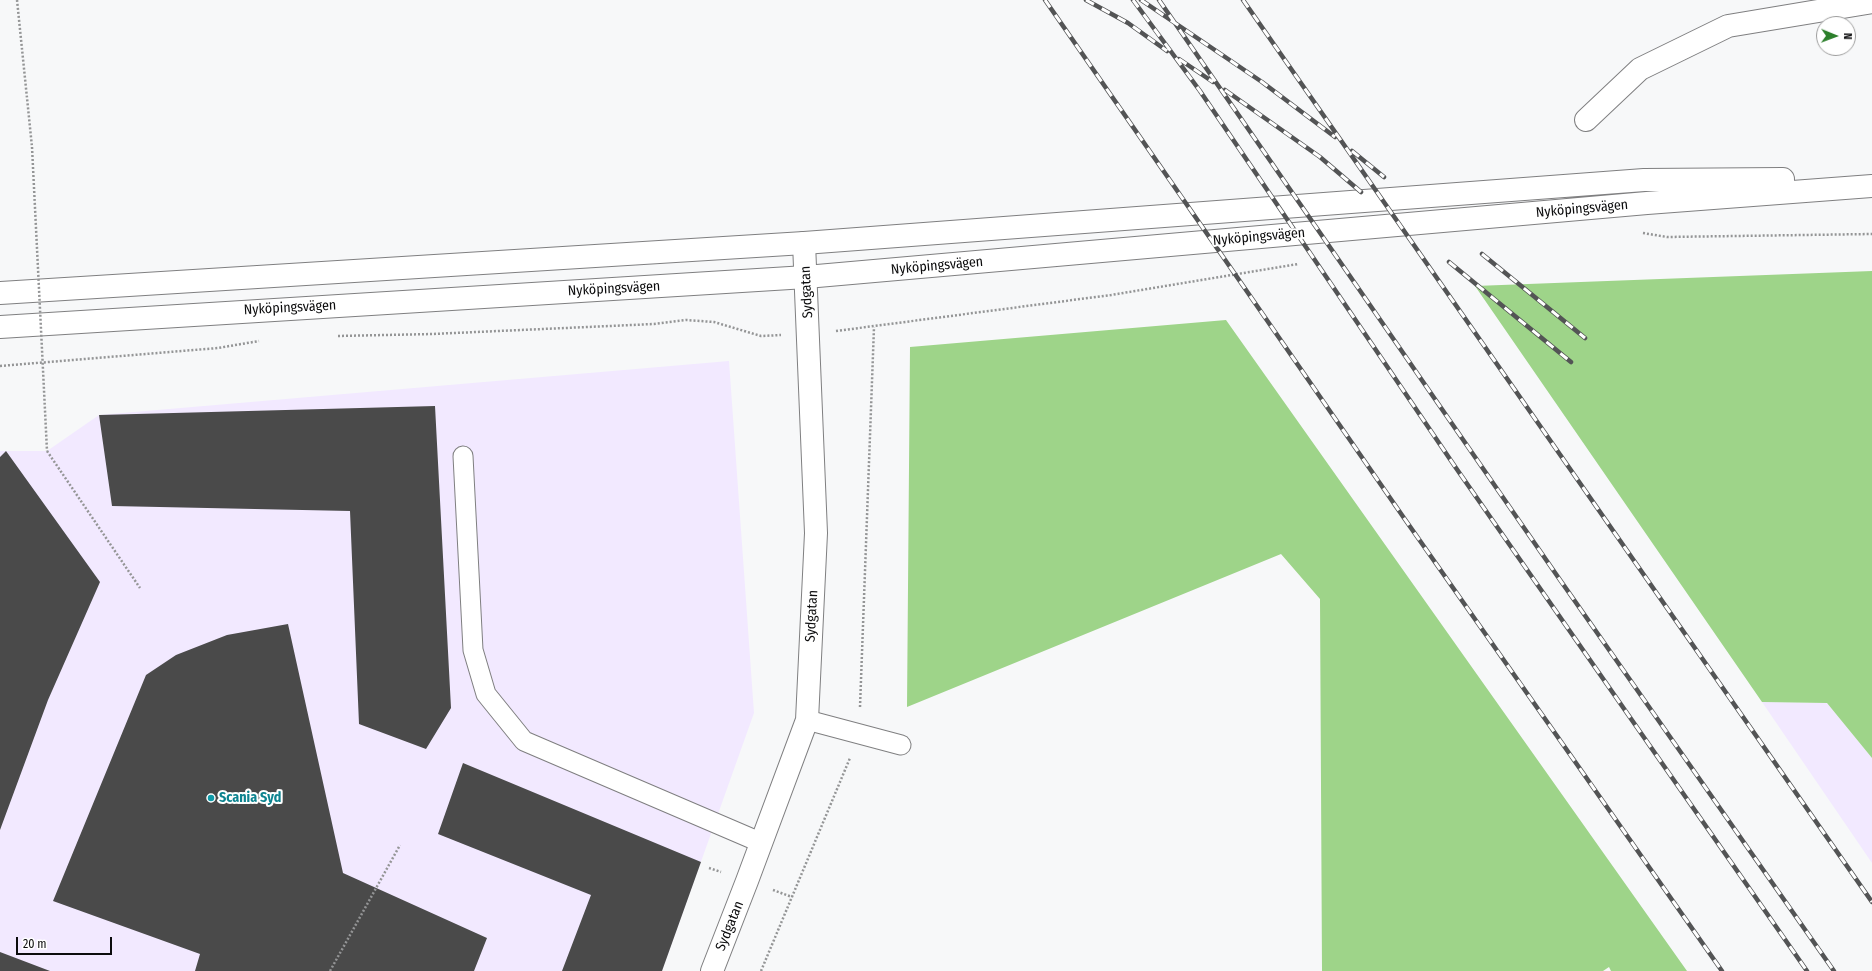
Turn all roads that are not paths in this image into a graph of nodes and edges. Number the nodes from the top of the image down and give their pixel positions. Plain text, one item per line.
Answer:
1 (1872, 2) edge
2 (1586, 120) dead end
3 (1872, 179) edge
4 (1872, 186) edge
5 (804, 243) junction
6 (806, 277) junction
7 (0, 294) edge
8 (0, 327) edge
9 (463, 456) dead end
10 (807, 720) junction
11 (901, 745) dead end
12 (762, 843) junction
13 (712, 971) edge

1 - 2 main road
3 - 5 main road, Nyköpingsvägen
4 - 6 main road, Nyköpingsvägen
5 - 6 main road, Sydgatan
5 - 7 main road, Nyköpingsvägen
6 - 8 main road, Nyköpingsvägen
6 - 10 main road, Sydgatan
9 - 12 lane
10 - 11 lane
10 - 12 main road, Sydgatan
12 - 13 main road, Sydgatan

